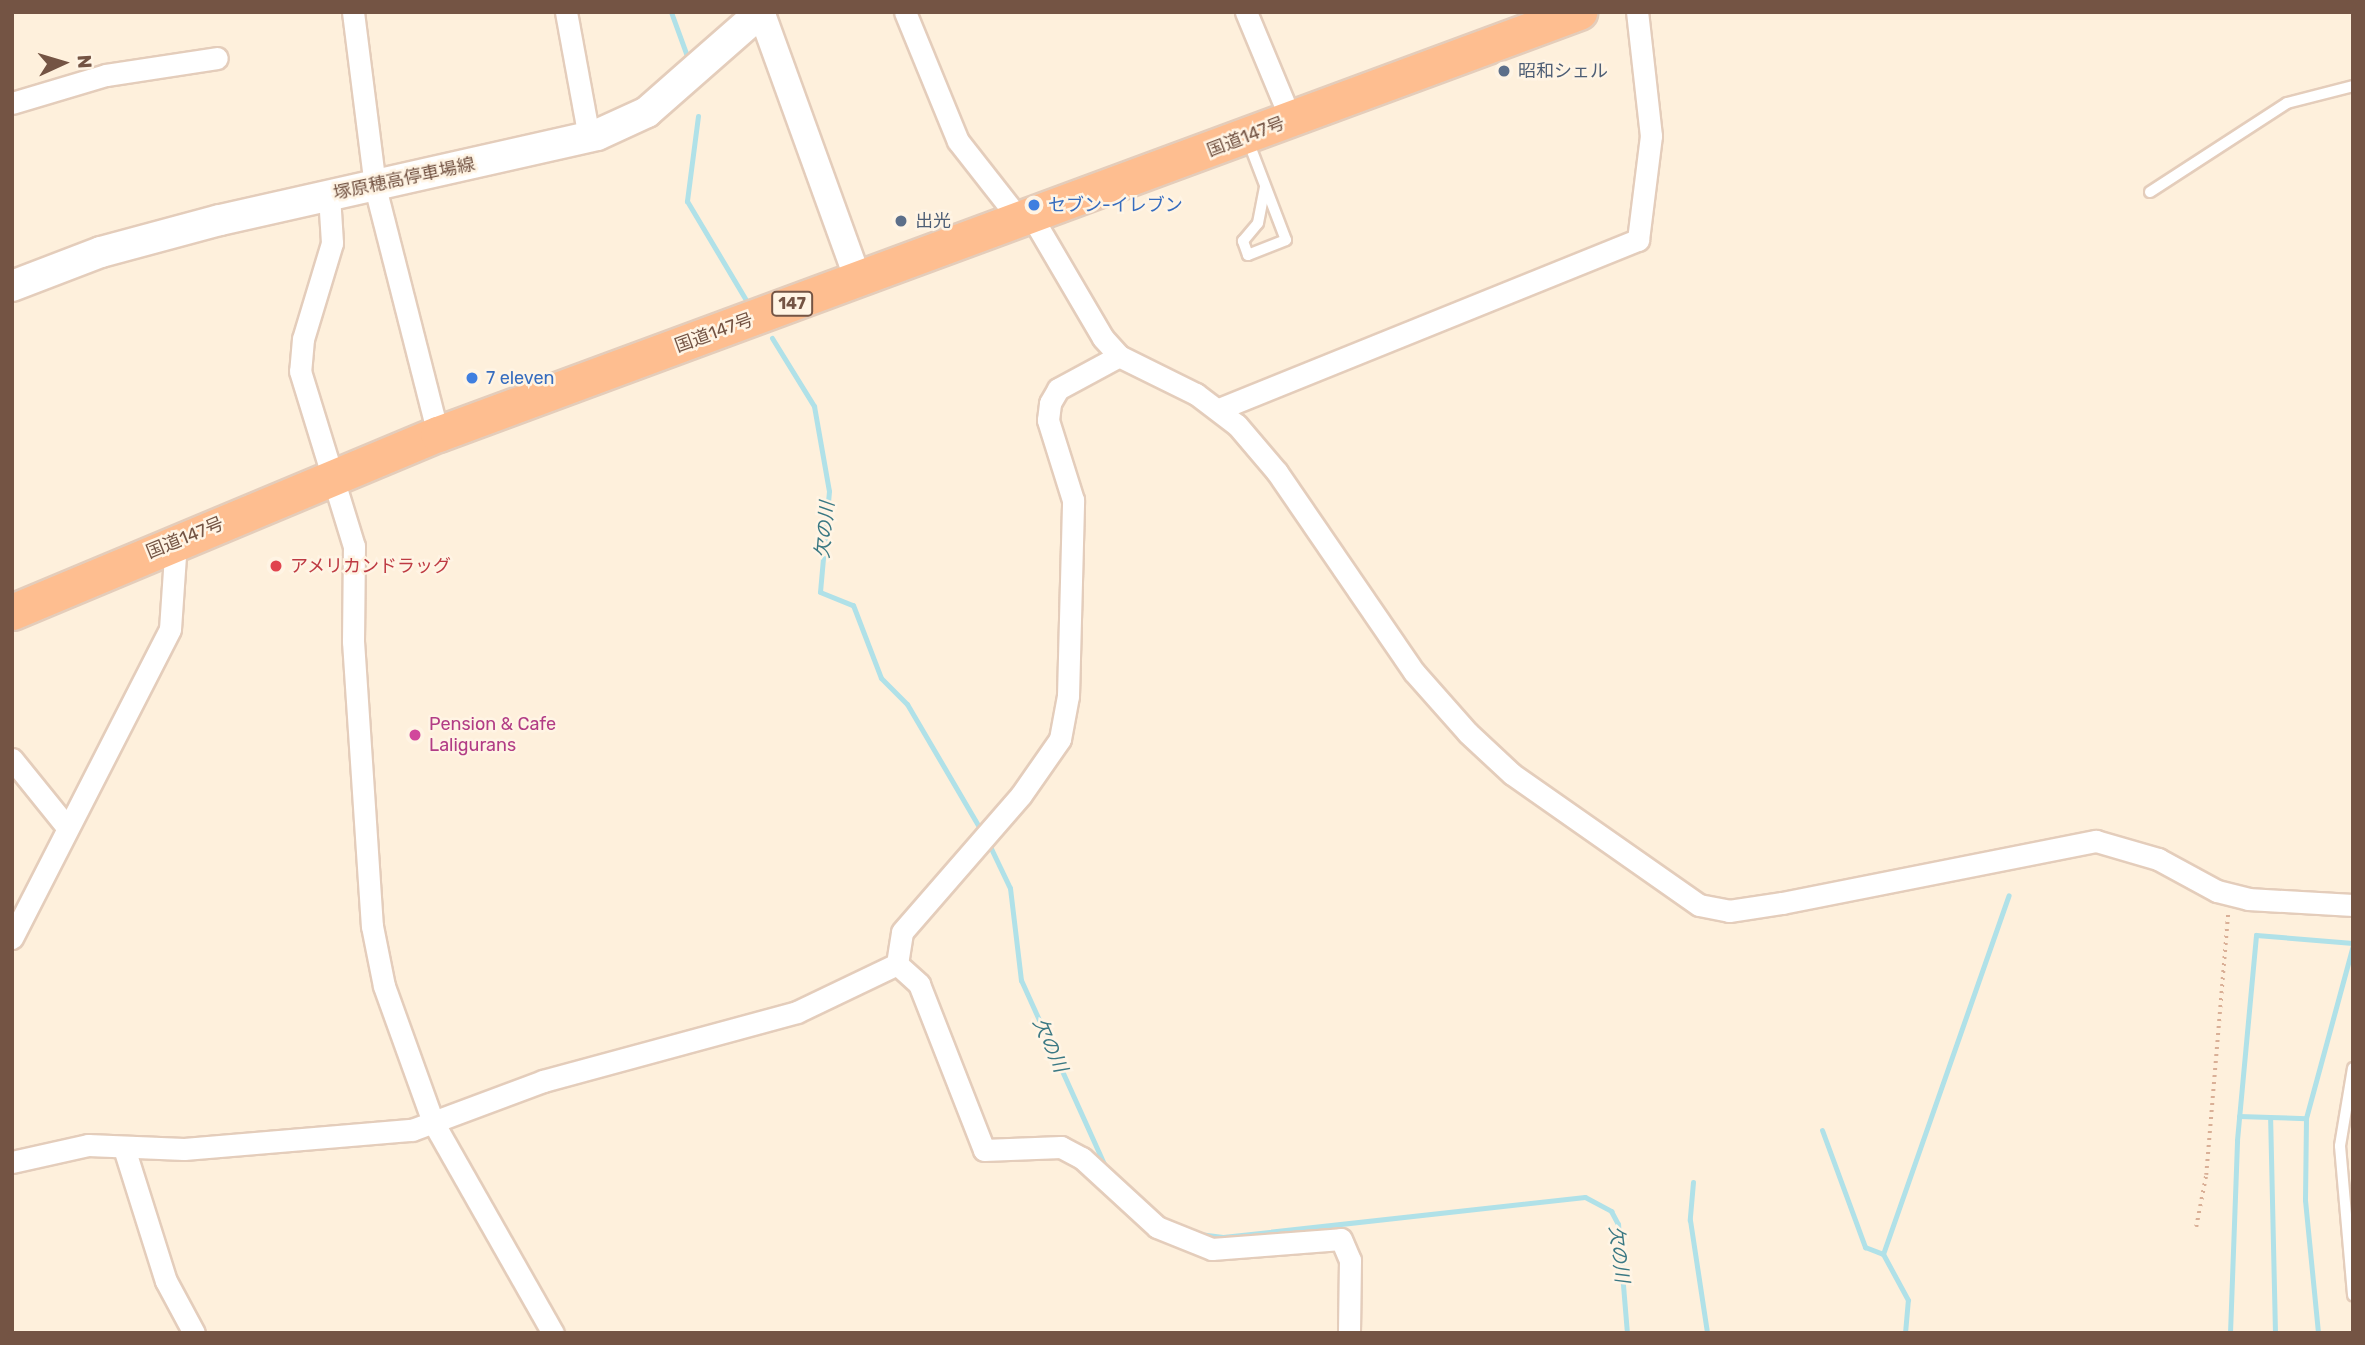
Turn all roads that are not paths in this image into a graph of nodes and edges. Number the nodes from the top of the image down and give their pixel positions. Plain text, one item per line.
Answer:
1 (352, 12) edge
2 (566, 12) edge
3 (905, 12) edge
4 (1246, 12) edge
5 (1579, 12) edge
6 (1637, 12) edge
7 (764, 14) edge
8 (217, 58) dead end
9 (2353, 86) edge
10 (12, 103) edge
11 (1291, 120) junction
12 (589, 137) junction
13 (1246, 137) junction
14 (375, 187) junction
15 (1265, 187) junction
16 (2150, 192) dead end
17 (329, 195) junction
18 (1026, 219) junction
19 (858, 280) junction
20 (12, 286) edge
21 (1119, 356) junction
22 (1219, 409) junction
23 (438, 434) junction
24 (330, 480) junction
25 (176, 541) junction
26 (12, 612) edge
27 (12, 759) edge
28 (66, 826) junction
29 (2353, 905) edge
30 (12, 938) edge
31 (897, 964) junction
32 (2353, 1068) edge
33 (433, 1122) junction
34 (124, 1148) junction
35 (12, 1162) edge
36 (2353, 1295) edge
37 (194, 1333) edge
38 (553, 1333) edge
39 (1349, 1333) edge

1 - 14 street
2 - 12 street
3 - 18 street
4 - 11 street
5 - 11 highway, 国道147号 / 147
6 - 22 street
7 - 12 main road, 塚原穂高停車場線
7 - 19 street
8 - 10 street
9 - 16 lane
11 - 13 highway, 国道147号 / 147
12 - 14 main road, 塚原穂高停車場線
13 - 15 lane
13 - 18 highway, 国道147号 / 147
14 - 17 main road, 塚原穂高停車場線
14 - 23 street
15 - 15 lane
17 - 20 main road, 塚原穂高停車場線
17 - 24 street
18 - 19 highway, 国道147号 / 147
18 - 21 street
19 - 23 highway, 国道147号 / 147
21 - 22 street
21 - 31 street
22 - 29 street
23 - 24 highway, 国道147号 / 147
24 - 25 highway, 国道147号 / 147
24 - 33 street
25 - 26 highway, 国道147号 / 147
25 - 28 street
27 - 28 street
28 - 30 street
31 - 33 street
31 - 39 street
32 - 36 lane
33 - 34 street
33 - 38 street
34 - 35 street
34 - 37 street

